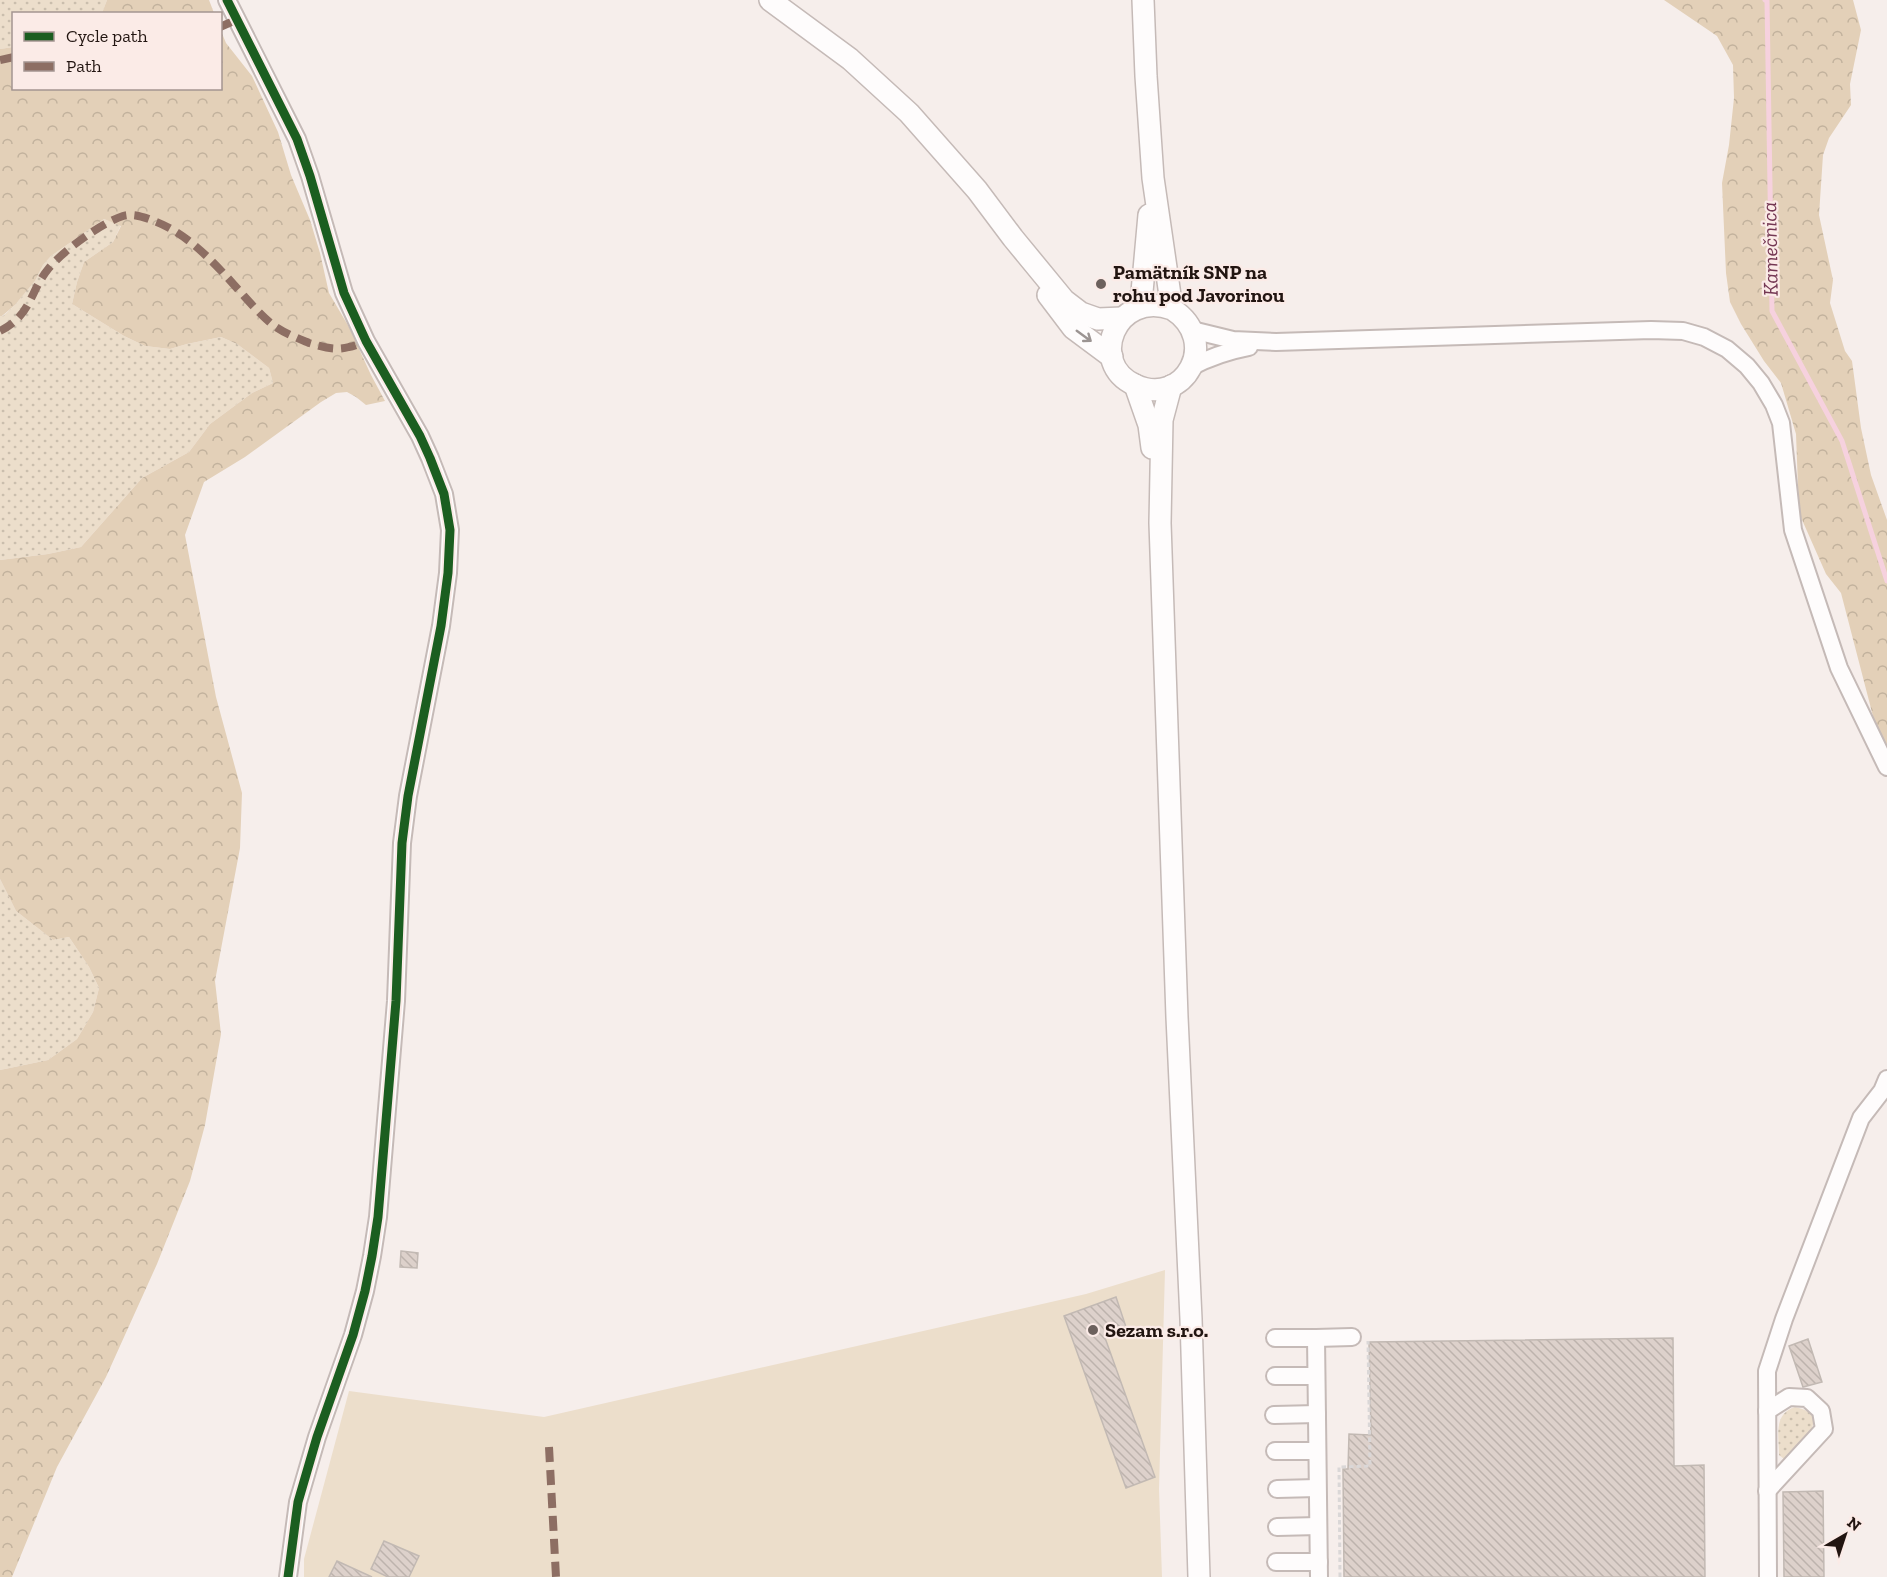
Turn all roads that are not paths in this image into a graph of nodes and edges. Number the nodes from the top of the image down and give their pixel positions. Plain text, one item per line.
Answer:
1 (227, 0) edge
2 (770, 0) edge
3 (1143, 0) edge
4 (1153, 178) junction
5 (1013, 238) junction
6 (1172, 309) junction
7 (1129, 313) junction
8 (1192, 330) junction
9 (1276, 342) junction
10 (1112, 357) junction
11 (1191, 367) junction
12 (1135, 385) junction
13 (1171, 386) junction
14 (1160, 523) junction
15 (1887, 767) edge
16 (1886, 1087) edge
17 (1360, 1336) road end
18 (1275, 1338) dead end
19 (1316, 1338) junction
20 (1275, 1376) dead end
21 (1316, 1376) junction
22 (1767, 1411) junction
23 (1274, 1414) dead end
24 (1317, 1414) junction
25 (1275, 1451) dead end
26 (1317, 1451) junction
27 (1317, 1488) junction
28 (1277, 1489) dead end
29 (1767, 1491) junction
30 (1318, 1526) junction
31 (1277, 1527) dead end
32 (1276, 1562) dead end
33 (1319, 1569) edge
34 (288, 1577) edge
35 (1199, 1577) edge
36 (1768, 1577) edge

1 - 34 street
2 - 5 main road
3 - 4 main road
4 - 6 main road
4 - 7 main road
5 - 7 main road
5 -> 10 main road
6 - 7 main road
6 - 8 main road
7 - 10 main road
8 - 9 street
8 - 11 main road
9 - 11 street
9 - 15 street
10 - 12 main road
11 - 13 main road
12 - 13 main road
12 - 14 main road
13 - 14 main road
14 - 35 main road
16 - 22 street
17 - 19 street
18 - 19 street
19 - 21 street
20 - 21 street
21 - 24 street
22 - 29 street
22 - 29 street
23 - 24 street
24 - 26 street
25 - 26 street
26 - 27 street
27 - 28 street
27 - 30 street
29 - 36 street
30 - 31 street
30 - 33 street
32 - 33 street

